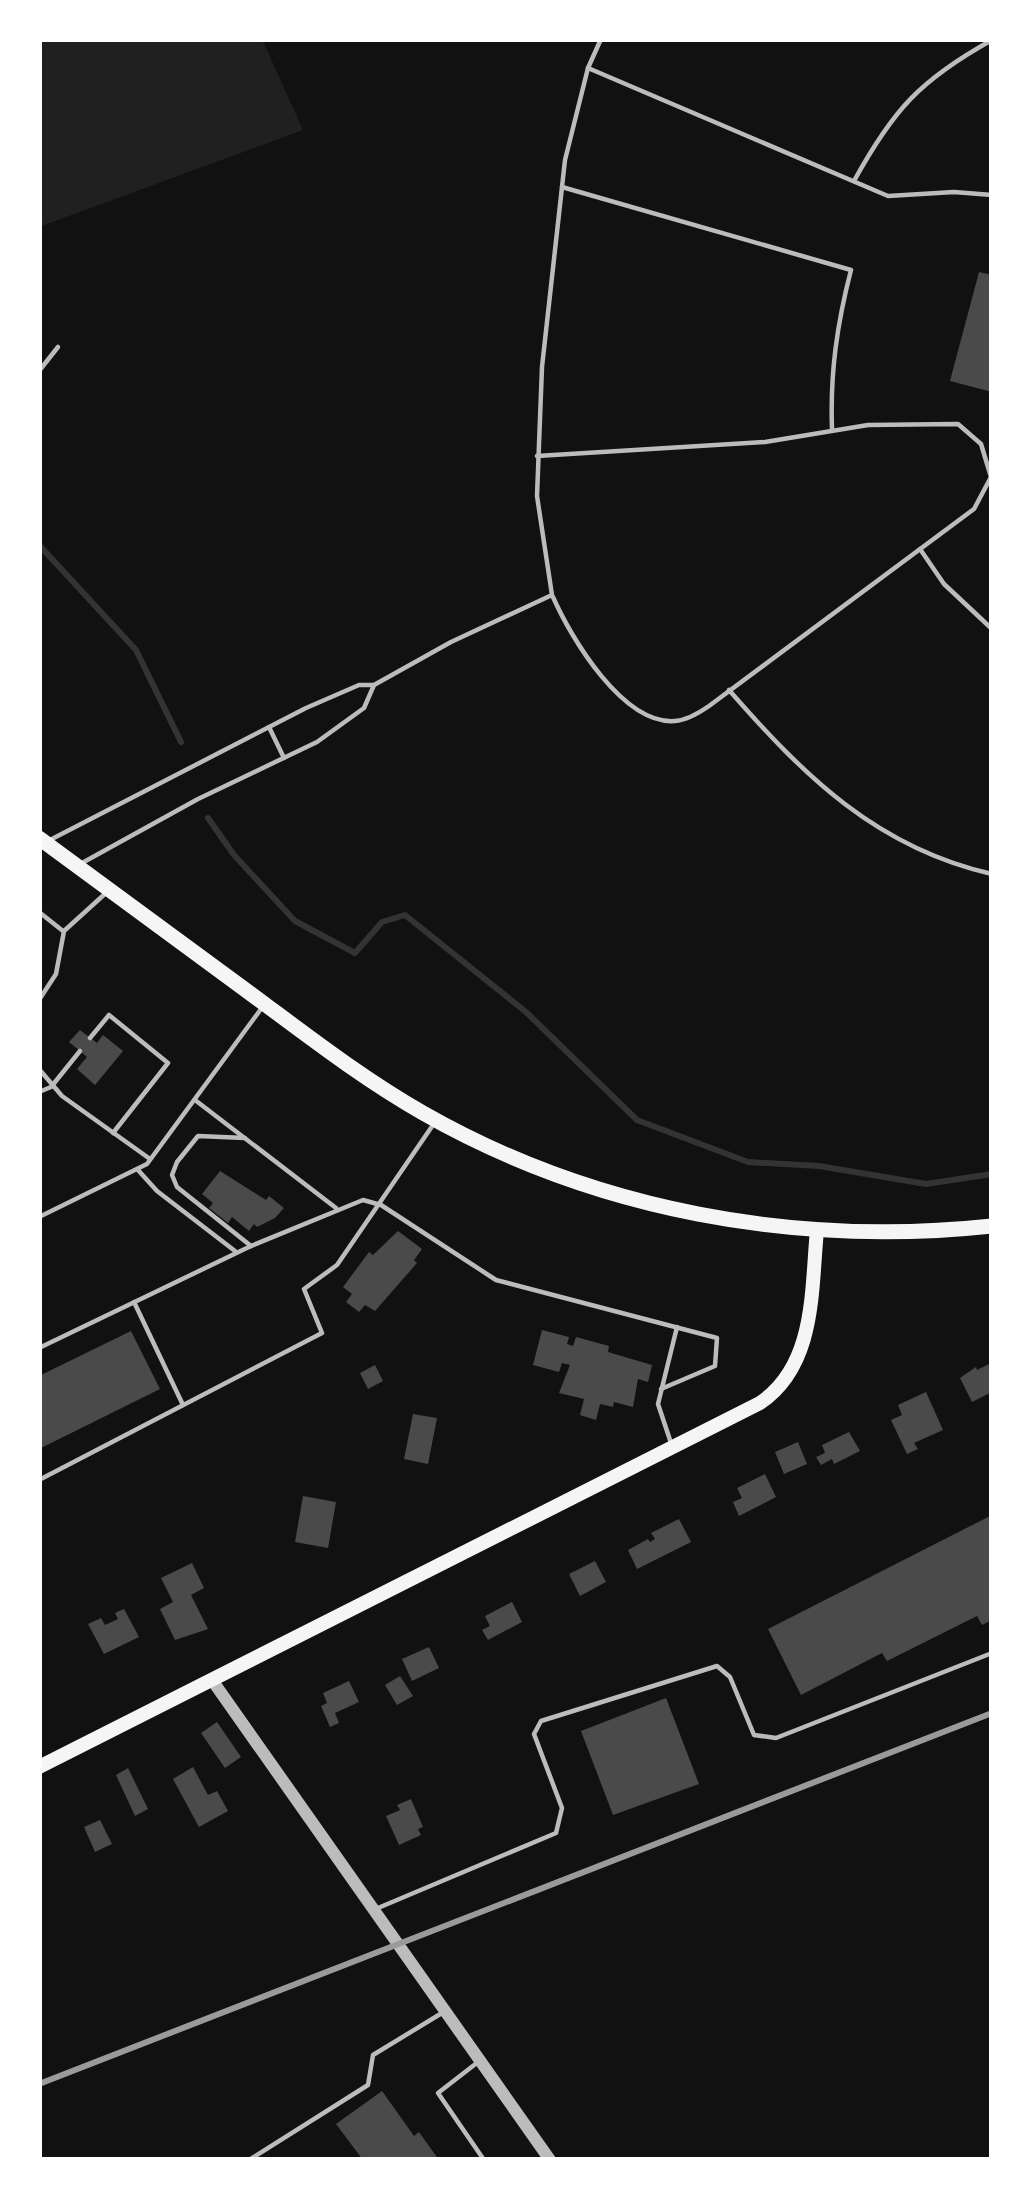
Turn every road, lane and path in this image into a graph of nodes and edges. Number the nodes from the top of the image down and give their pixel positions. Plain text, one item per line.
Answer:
1 (601, 39) edge
2 (992, 40) edge
3 (588, 68) junction
4 (854, 181) junction
5 (562, 187) junction
6 (992, 195) edge
7 (58, 347) dead end
8 (39, 370) edge
9 (832, 431) junction
10 (537, 455) junction
11 (920, 549) junction
12 (553, 596) junction
13 (992, 629) edge
14 (374, 685) junction
15 (729, 690) junction
16 (269, 727) junction
17 (284, 758) junction
18 (42, 840) edge
19 (77, 866) junction
20 (992, 874) edge
21 (110, 890) junction
22 (39, 912) edge
23 (64, 932) junction
24 (39, 1000) edge
25 (265, 1004) junction
26 (90, 1038) dead end
27 (80, 1051) dead end
28 (39, 1069) edge
29 (51, 1087) junction
30 (39, 1092) edge
31 (195, 1100) junction
32 (436, 1120) junction
33 (113, 1133) junction
34 (245, 1138) junction
35 (150, 1160) junction
36 (139, 1170) junction
37 (381, 1204) junction
38 (336, 1208) junction
39 (39, 1217) edge
40 (992, 1226) edge
41 (817, 1230) junction
42 (251, 1246) junction
43 (237, 1253) junction
44 (134, 1302) junction
45 (677, 1327) junction
46 (39, 1348) edge
47 (661, 1389) junction
48 (183, 1406) junction
49 (673, 1448) junction
50 (39, 1480) edge
51 (992, 1653) edge
52 (212, 1680) junction
53 (39, 1767) edge
54 (373, 1910) junction
55 (445, 2012) junction
56 (480, 2061) junction
57 (249, 2160) edge
58 (484, 2160) edge
59 (550, 2160) edge

1 - 3 lane
2 - 4 lane
3 - 4 lane
3 - 5 lane
4 - 6 lane
5 - 9 lane
5 - 10 lane
7 - 8 lane
9 - 10 lane
9 - 11 lane
10 - 12 lane
11 - 13 lane
11 - 15 lane
12 - 14 lane
12 - 15 lane
14 - 16 lane
14 - 17 lane
15 - 20 lane
16 - 17 lane
16 - 18 lane
17 - 19 lane
18 - 19 main road
19 - 21 main road
21 - 23 lane
21 - 25 main road
22 - 23 lane
23 - 24 lane
25 - 31 lane
25 - 32 main road
26 - 33 lane
27 - 29 lane
28 - 29 lane
29 - 30 lane
29 - 33 lane
31 - 34 lane
31 - 35 lane
32 - 37 lane
32 - 41 main road
33 - 35 lane
34 - 38 lane
34 - 42 lane
35 - 36 lane
36 - 39 lane
36 - 43 lane
37 - 38 lane
37 - 45 lane
37 - 48 lane
38 - 42 lane
40 - 41 main road
41 - 49 main road
42 - 43 lane
43 - 44 lane
44 - 46 lane
44 - 48 lane
45 - 47 lane
45 - 47 lane
47 - 49 lane
48 - 50 lane
49 - 52 main road
51 - 54 lane
52 - 53 main road
52 - 54 street
54 - 55 street
55 - 56 street
55 - 57 lane
56 - 58 lane
56 - 59 street

